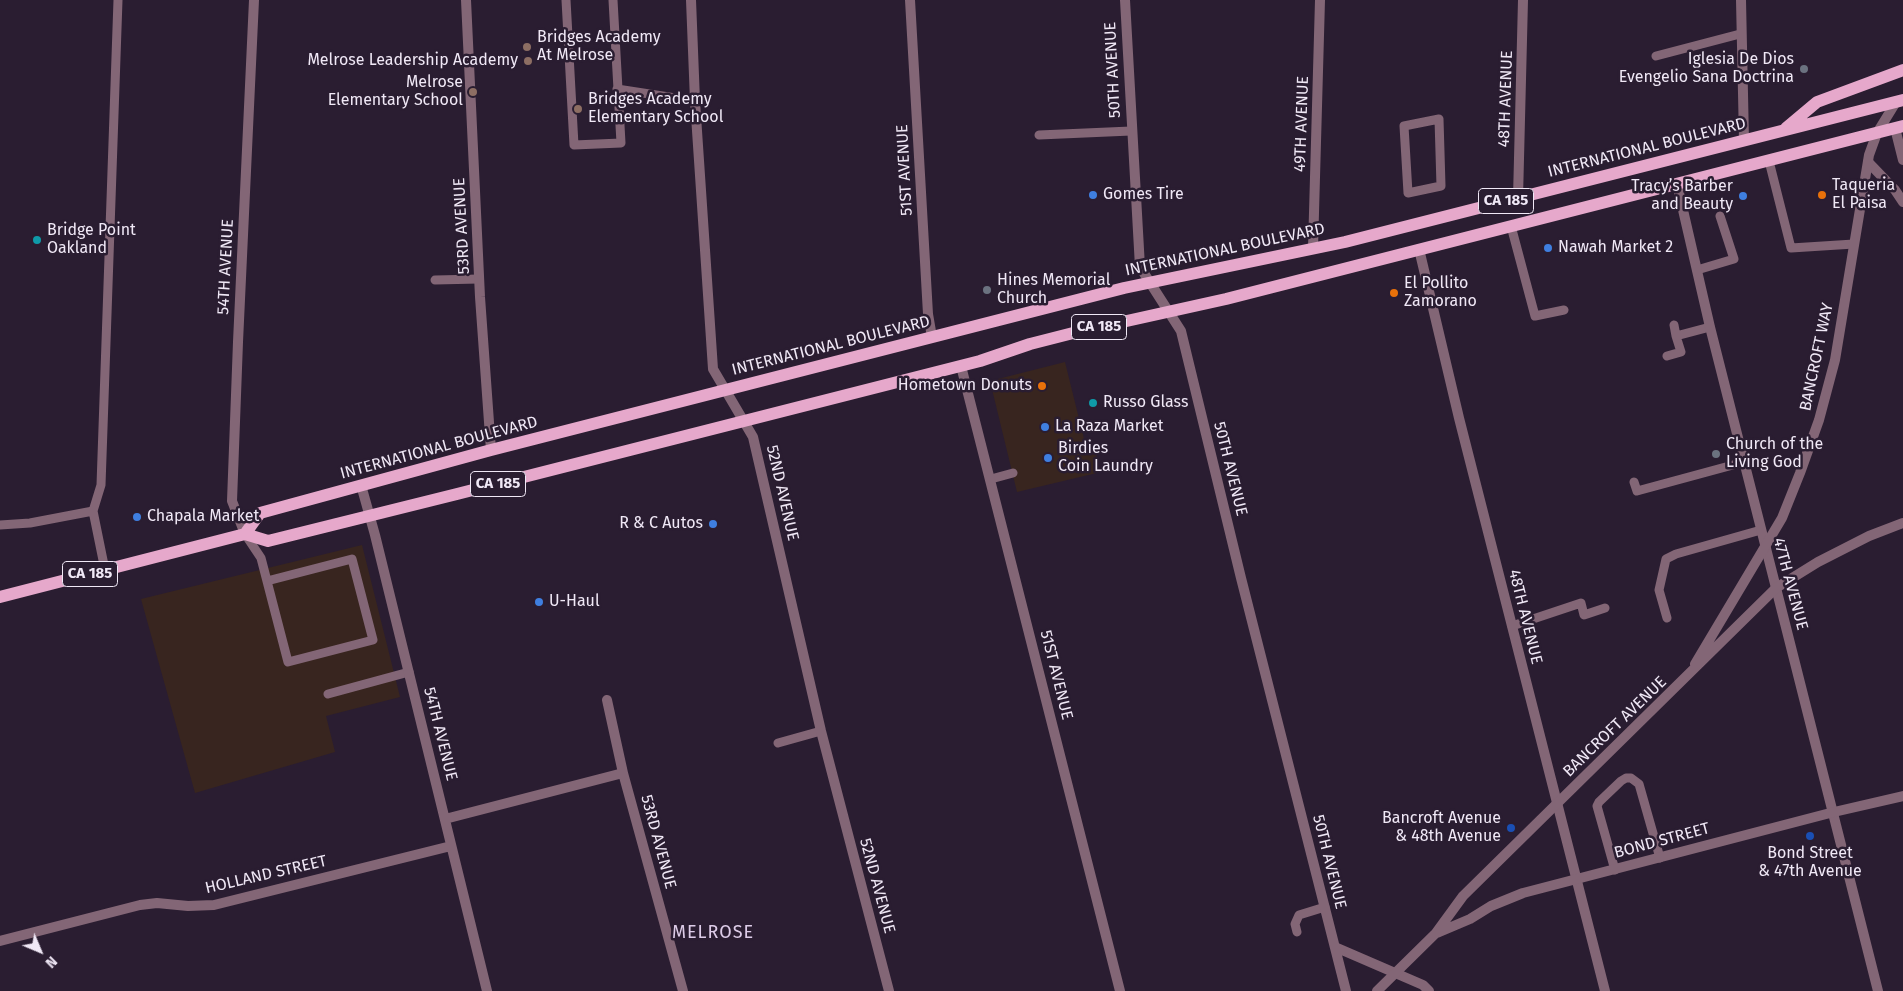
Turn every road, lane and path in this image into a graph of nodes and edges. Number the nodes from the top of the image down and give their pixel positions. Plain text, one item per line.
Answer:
1 (118, 0) edge
2 (254, 0) edge
3 (466, 0) edge
4 (566, 0) edge
5 (613, 0) edge
6 (691, 0) edge
7 (910, 0) edge
8 (1124, 0) edge
9 (1320, 0) edge
10 (1523, 0) edge
11 (1740, 0) edge
12 (1740, 34) junction
13 (1656, 56) dead end
14 (1903, 70) edge
15 (617, 89) junction
16 (1901, 99) edge
17 (695, 101) junction
18 (1899, 127) edge
19 (1784, 130) junction
20 (1131, 131) junction
21 (1877, 133) junction
22 (1039, 135) dead end
23 (1744, 140) junction
24 (1903, 160) edge
25 (1769, 161) junction
26 (1868, 162) junction
27 (1677, 184) junction
28 (1408, 193) joint
29 (1518, 198) junction
30 (1903, 202) edge
31 (1720, 216) dead end
32 (1512, 226) junction
33 (1854, 244) junction
34 (1313, 248) junction
35 (1419, 249) junction
36 (1697, 270) junction
37 (479, 279) junction
38 (435, 280) dead end
39 (1150, 283) junction
40 (1564, 310) dead end
41 (1168, 311) junction
42 (1674, 325) dead end
43 (1710, 327) junction
44 (1676, 336) junction
45 (932, 337) junction
46 (1668, 356) dead end
47 (961, 366) junction
48 (726, 390) junction
49 (743, 421) junction
50 (491, 450) junction
51 (1744, 462) junction
52 (1014, 473) dead end
53 (991, 479) junction
54 (1634, 482) dead end
55 (361, 485) junction
56 (93, 511) junction
57 (370, 515) junction
58 (1903, 523) edge
59 (0, 525) edge
60 (1761, 530) junction
61 (245, 534) junction
62 (1765, 548) junction
63 (105, 570) junction
64 (267, 581) junction
65 (1776, 588) junction
66 (0, 597) edge
67 (1605, 608) dead end
68 (1667, 618) dead end
69 (1512, 626) junction
70 (409, 672) junction
71 (1687, 677) junction
72 (328, 694) dead end
73 (607, 700) dead end
74 (821, 731) junction
75 (778, 743) dead end
76 (623, 773) junction
77 (1903, 796) edge
78 (1557, 804) junction
79 (1834, 812) junction
80 (445, 819) junction
81 (451, 846) junction
82 (1660, 858) junction
83 (1614, 870) junction
84 (1577, 879) junction
85 (1325, 907) junction
86 (1297, 932) dead end
87 (1436, 933) junction
88 (0, 941) edge
89 (1335, 947) junction
90 (1395, 973) junction
91 (487, 991) edge
92 (682, 991) edge
93 (889, 991) edge
94 (1120, 991) edge
95 (1346, 991) edge
96 (1377, 991) edge
97 (1429, 991) edge
98 (1605, 991) edge
99 (1878, 991) edge

1 - 56 lane
2 - 61 street, 54TH AVENUE
3 - 37 street, 53RD AVENUE
4 - 15 lane
5 - 15 lane
6 - 17 street, 52ND AVENUE
7 - 45 street, 51ST AVENUE
8 - 20 street, 50TH AVENUE
9 - 34 street, 49TH AVENUE
10 - 29 street, 48TH AVENUE
11 - 12 street
12 - 13 lane
12 - 23 street
14 - 19 main road
15 - 17 lane
16 - 19 main road, INTERNATIONAL BOULEVARD / CA 185
16 - 21 street, BANCROFT WAY
17 - 48 street, 52ND AVENUE
18 - 21 main road, CA 185
18 - 24 street
19 - 23 main road, INTERNATIONAL BOULEVARD / CA 185
20 - 22 lane
20 - 39 street, 50TH AVENUE
21 - 25 main road, CA 185
21 - 26 street, BANCROFT WAY
23 - 29 main road, INTERNATIONAL BOULEVARD / CA 185
25 - 27 main road, CA 185
25 - 33 lane
26 - 30 street
26 - 33 street, BANCROFT WAY
27 - 32 main road, CA 185
27 - 36 street, 47TH AVENUE
28 - 28 lane
29 - 34 main road, INTERNATIONAL BOULEVARD / CA 185
31 - 36 lane
32 - 35 main road, CA 185
32 - 40 lane
33 - 62 street, BANCROFT WAY
34 - 39 main road, INTERNATIONAL BOULEVARD / CA 185
35 - 41 main road, CA 185
35 - 69 street, 48TH AVENUE
36 - 43 street, 47TH AVENUE
37 - 38 lane
37 - 50 street, 53RD AVENUE
39 - 41 street, 50TH AVENUE
39 - 45 main road, INTERNATIONAL BOULEVARD / CA 185
41 - 47 main road, CA 185
41 - 85 street, 50TH AVENUE
42 - 44 lane
43 - 44 lane
43 - 51 street, 47TH AVENUE
44 - 46 lane
45 - 48 main road, INTERNATIONAL BOULEVARD / CA 185
47 - 49 main road, CA 185
47 - 53 street, 51ST AVENUE
48 - 49 street, 52ND AVENUE
48 - 50 main road, INTERNATIONAL BOULEVARD / CA 185
49 - 57 main road, CA 185
49 - 74 street, 52ND AVENUE
50 - 55 main road, INTERNATIONAL BOULEVARD / CA 185
51 - 54 lane
51 - 60 street, 47TH AVENUE
52 - 53 lane
53 - 94 street, 51ST AVENUE
55 - 57 street, 54TH AVENUE
55 - 61 main road, INTERNATIONAL BOULEVARD / CA 185
56 - 59 lane
56 - 63 lane
57 - 61 main road, CA 185
57 - 70 street, 54TH AVENUE
58 - 65 street, BANCROFT AVENUE
60 - 62 street, 47TH AVENUE
60 - 68 lane
61 - 63 main road, CA 185
61 - 64 lane
62 - 65 street, 47TH AVENUE
62 - 71 street, BANCROFT WAY
63 - 66 main road, CA 185
64 - 64 lane
65 - 71 street, BANCROFT AVENUE
65 - 79 street, 47TH AVENUE
67 - 69 lane
69 - 78 street, 48TH AVENUE
70 - 72 lane
70 - 80 street, 54TH AVENUE
71 - 78 street, BANCROFT AVENUE
73 - 76 street, 53RD AVENUE
74 - 75 lane
74 - 93 street, 52ND AVENUE
76 - 80 street
76 - 92 street, 53RD AVENUE
77 - 79 street, BOND STREET
78 - 84 street, 48TH AVENUE
78 - 87 street, BANCROFT AVENUE
79 - 82 street, BOND STREET
79 - 99 street, 47TH AVENUE
80 - 81 street, 54TH AVENUE
81 - 88 street, HOLLAND STREET
81 - 91 street, 54TH AVENUE
82 - 83 street, BOND STREET
82 - 83 lane
83 - 84 street, BOND STREET
84 - 87 street, BOND STREET
84 - 98 street, 48TH AVENUE
85 - 86 lane
85 - 89 street, 50TH AVENUE
87 - 90 street, BANCROFT AVENUE
89 - 90 street
89 - 95 street, 50TH AVENUE
90 - 96 street, BANCROFT AVENUE
90 - 97 street

